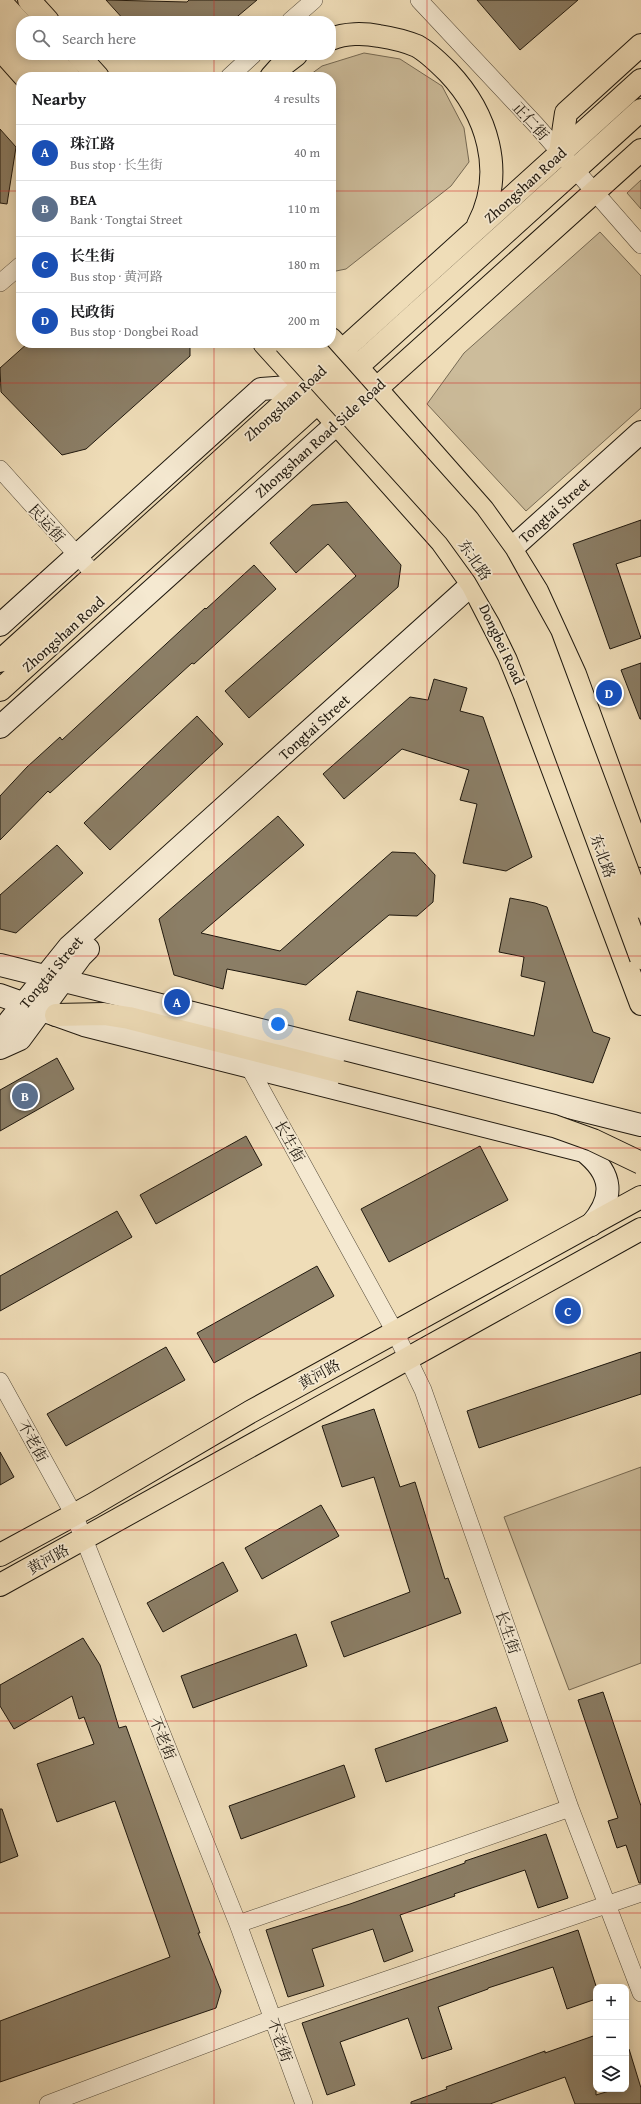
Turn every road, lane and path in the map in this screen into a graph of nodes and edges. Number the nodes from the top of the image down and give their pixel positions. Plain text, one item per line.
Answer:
1 (29, 0) edge
2 (314, 0) edge
3 (419, 0) edge
4 (0, 1) edge
5 (43, 16) edge
6 (296, 16) edge
7 (16, 19) edge
8 (0, 28) edge
9 (336, 38) edge
10 (641, 45) edge
11 (16, 46) edge
12 (0, 49) edge
13 (30, 60) edge
14 (54, 60) edge
15 (83, 60) edge
16 (248, 60) edge
17 (289, 60) edge
18 (21, 72) edge
19 (40, 72) edge
20 (64, 72) edge
21 (93, 72) edge
22 (234, 72) edge
23 (275, 72) edge
24 (641, 80) edge
25 (641, 110) edge
26 (641, 150) edge
27 (560, 153) junction
28 (575, 170) junction
29 (595, 192) junction
30 (474, 231) junction
31 (641, 245) edge
32 (16, 270) edge
33 (0, 284) edge
34 (336, 345) edge
35 (269, 348) edge
36 (290, 348) edge
37 (314, 348) edge
38 (334, 348) edge
39 (356, 367) junction
40 (303, 386) junction
41 (376, 389) junction
42 (318, 402) junction
43 (337, 424) junction
44 (641, 432) edge
45 (641, 452) edge
46 (0, 470) edge
47 (77, 555) junction
48 (515, 555) junction
49 (95, 575) junction
50 (476, 591) junction
51 (0, 625) edge
52 (0, 661) edge
53 (0, 690) edge
54 (0, 727) edge
55 (635, 819) edge
56 (579, 839) junction
57 (641, 856) edge
58 (641, 907) edge
59 (641, 958) edge
60 (0, 965) edge
61 (54, 979) junction
62 (0, 995) edge
63 (641, 1004) edge
64 (41, 1010) junction
65 (0, 1034) edge
66 (0, 1048) edge
67 (249, 1066) junction
68 (593, 1113) junction
69 (641, 1125) edge
70 (584, 1151) junction
71 (641, 1164) edge
72 (641, 1198) edge
73 (591, 1225) junction
74 (641, 1229) edge
75 (641, 1239) edge
76 (616, 1242) junction
77 (395, 1332) junction
78 (408, 1358) junction
79 (0, 1381) edge
80 (74, 1515) junction
81 (84, 1539) junction
82 (0, 1555) edge
83 (0, 1586) edge
84 (570, 1808) junction
85 (641, 1893) edge
86 (608, 1905) junction
87 (238, 1924) junction
88 (641, 1993) edge
89 (272, 2019) junction
90 (48, 2104) edge
91 (304, 2104) edge

1 - 5 main road
2 - 6 street
3 - 27 street, 正仁街
4 - 7 main road
8 - 11 main road
9 - 30 main road
10 - 27 main road
12 - 18 main road
13 - 19 main road
14 - 20 main road
15 - 21 main road
16 - 22 street
17 - 23 main road
24 - 27 main road, Zhongshan Road
25 - 28 main road, Zhongshan Road
26 - 29 main road, Zhongshan Road Side Road
27 - 28 street, 正仁街
27 - 30 main road, Zhongshan Road
28 - 29 street, 正仁街
28 - 39 main road, Zhongshan Road
29 - 31 street, 正仁街
29 - 41 main road, Zhongshan Road Side Road
30 - 34 main road, Zhongshan Road
32 - 33 street
34 - 39 main road
35 - 40 main road, Dongbei Road
36 - 59 main road, 东北路, bridge
37 - 58 main road, 东北路, bridge
38 - 40 main road, Zhongshan Road
39 - 41 main road
39 - 42 main road, Zhongshan Road
40 - 42 main road, Dongbei Road
40 - 47 main road
40 - 49 main road, Zhongshan Road
41 - 43 main road, Zhongshan Road Side Road
41 - 48 main road
42 - 43 main road, Dongbei Road
42 - 53 main road, Zhongshan Road
43 - 50 main road, Dongbei Road
43 - 54 main road, Zhongshan Road Side Road
44 - 48 main road, Tongtai Street
45 - 48 main road, Tongtai Street
46 - 47 street, 民运街
47 - 49 street, 民运街
47 - 51 main road
48 - 50 main road, Tongtai Street
48 - 55 main road
49 - 52 main road, Zhongshan Road
50 - 56 main road, Dongbei Road
50 - 61 main road, Tongtai Street
55 - 56 street
55 - 57 main road
56 - 63 main road, Dongbei Road
60 - 61 main road
61 - 64 main road, Tongtai Street
61 - 68 main road
62 - 64 main road
64 - 65 main road, Tongtai Street
64 - 66 main road, Tongtai Street
64 - 67 main road
64 - 71 main road, bridge
67 - 70 main road
67 - 77 street, 长生街
68 - 69 main road
68 - 70 main road
70 - 73 main road
72 - 73 main road, 黄河路
73 - 77 main road, 黄河路
74 - 76 main road, 黄河路
75 - 76 main road
76 - 78 main road, 黄河路
77 - 78 street, 长生街
77 - 80 main road, 黄河路
78 - 81 main road, 黄河路
78 - 84 street, 长生街
79 - 80 street, 不老街
80 - 81 street, 不老街
80 - 82 main road, 黄河路
81 - 83 main road, 黄河路
81 - 87 street, 不老街
84 - 86 street, 长生街
84 - 87 street
85 - 86 street
86 - 88 street, 长生街
86 - 89 street
87 - 89 street, 不老街
89 - 90 street
89 - 91 street, 不老街

